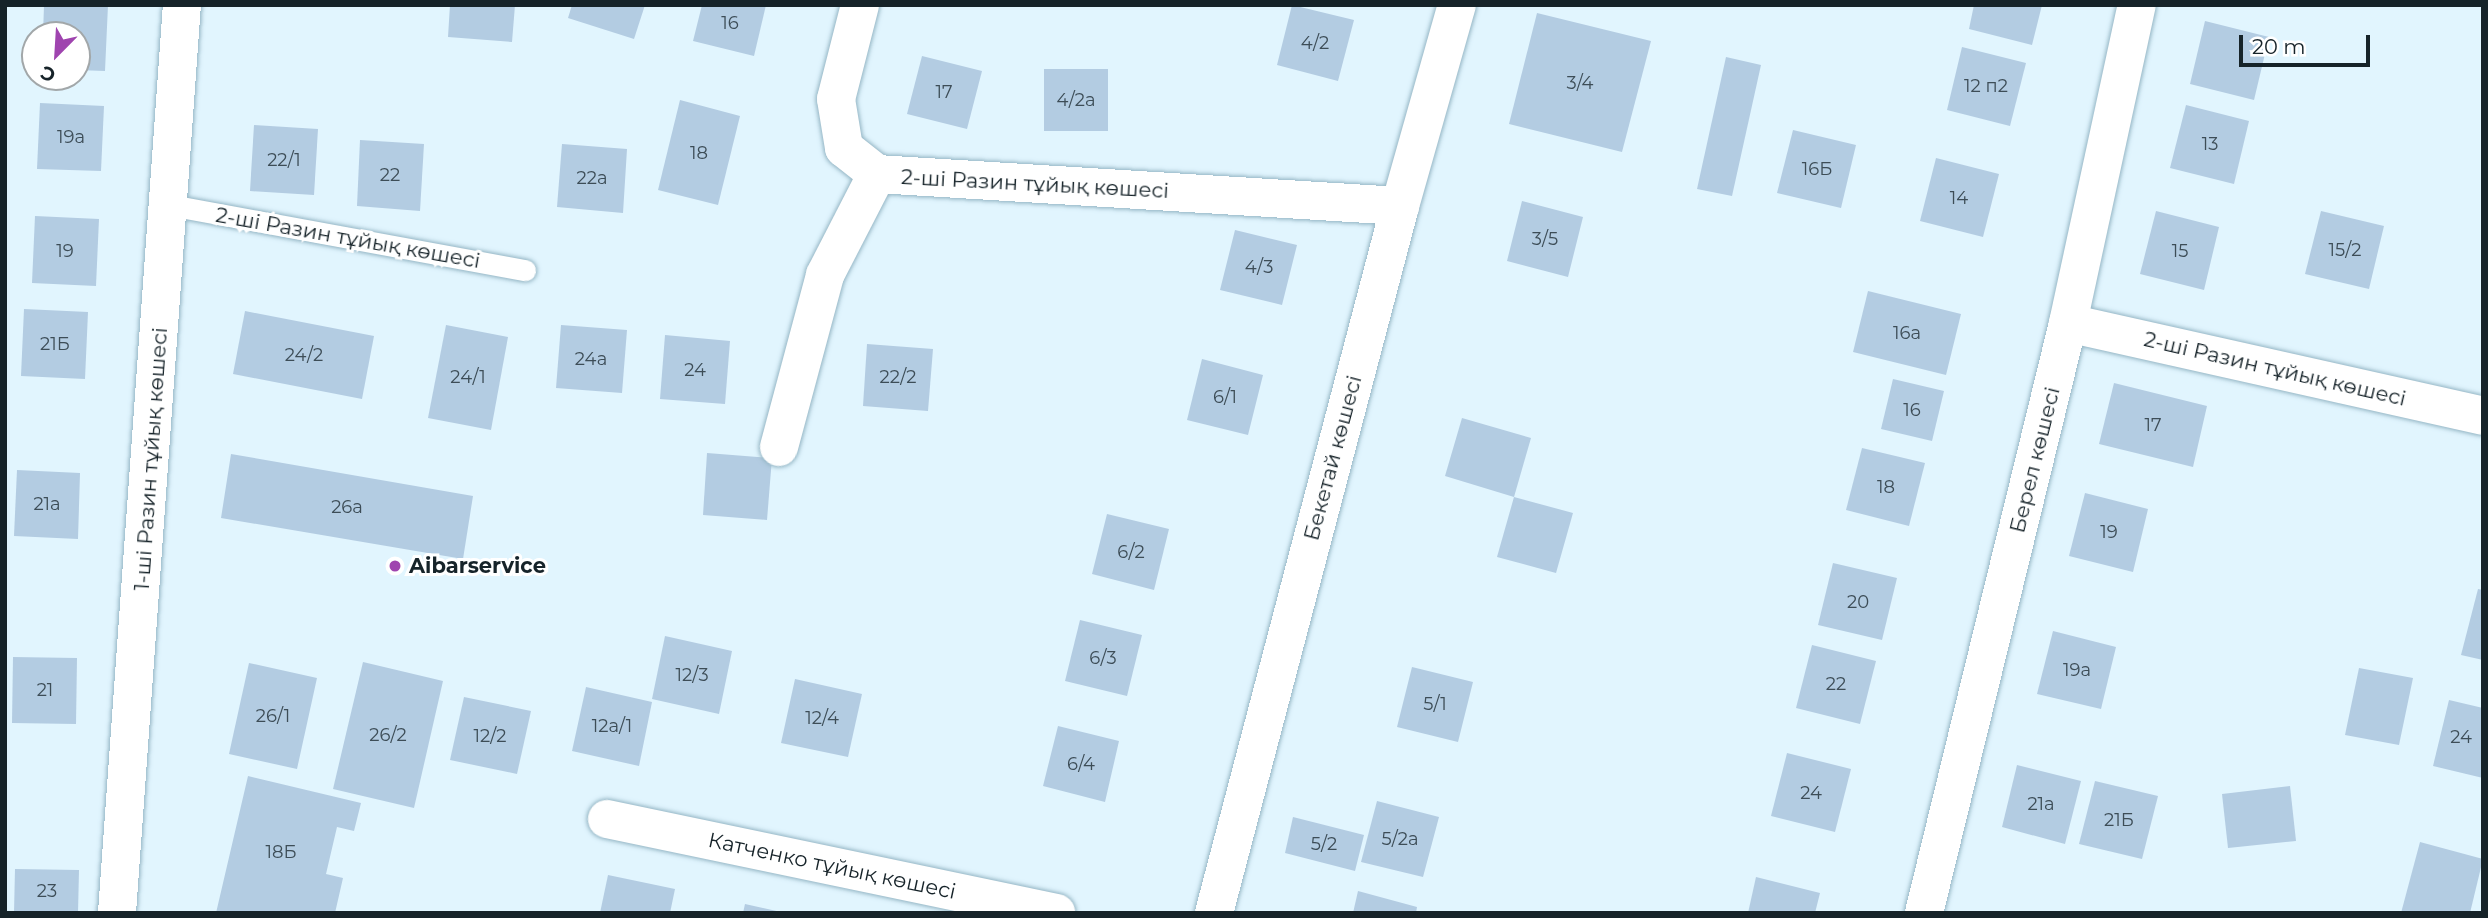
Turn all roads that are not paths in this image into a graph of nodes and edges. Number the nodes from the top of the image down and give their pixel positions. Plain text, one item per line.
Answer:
1 (182, 5) edge
2 (860, 5) edge
3 (1457, 5) edge
4 (2137, 5) edge
5 (877, 174) junction
6 (170, 205) junction
7 (1400, 206) junction
8 (525, 270) dead end
9 (2068, 323) junction
10 (2483, 416) edge
11 (779, 447) dead end
12 (607, 819) dead end
13 (117, 913) edge
14 (1056, 913) edge
15 (1214, 913) edge
16 (1924, 913) edge

1 - 6 street, 1-ші Разин тұйық көшесі
2 - 5 street
3 - 7 street, Бекетай көшесі
4 - 9 street, Берел көшесі
5 - 7 street, 2-ші Разин тұйық көшесі
5 - 11 street, 2-ші Разин тұйық көшесі
6 - 8 lane, 2-ші Разин тұйық көшесі
6 - 13 street, 1-ші Разин тұйық көшесі
7 - 15 street, Бекетай көшесі
9 - 10 street, 2-ші Разин тұйық көшесі
9 - 16 street, Берел көшесі
12 - 14 street, Катченко тұйық көшесі

